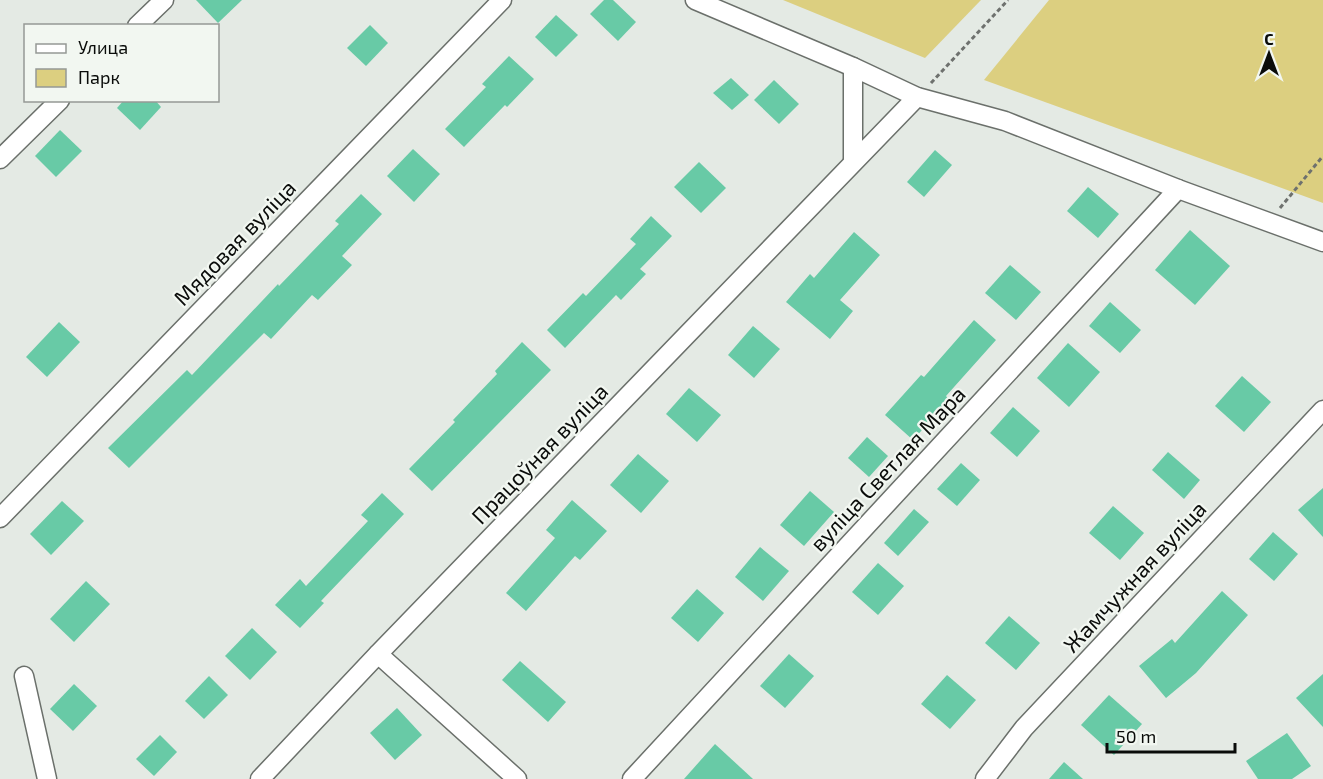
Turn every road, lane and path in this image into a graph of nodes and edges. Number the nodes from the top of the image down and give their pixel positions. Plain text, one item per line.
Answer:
1 (164, 0) edge
2 (502, 0) edge
3 (695, 0) edge
4 (1008, 0) edge
5 (139, 24) edge
6 (853, 67) junction
7 (917, 97) junction
8 (58, 102) edge
9 (1323, 156) edge
10 (0, 159) edge
11 (853, 162) junction
12 (1178, 189) junction
13 (1268, 222) junction
14 (1323, 242) edge
15 (1323, 410) edge
16 (0, 518) edge
17 (378, 654) junction
18 (24, 676) dead end
19 (47, 779) edge
20 (260, 779) edge
21 (517, 779) edge
22 (633, 779) edge
23 (985, 779) edge

1 - 5 street
2 - 16 street, Мядовая вуліца
3 - 6 street
4 - 7 path
6 - 7 street
6 - 11 street
7 - 11 street, Працоўная вуліца
7 - 12 street
8 - 10 street
9 - 13 path
11 - 17 street, Працоўная вуліца
12 - 13 street
12 - 22 street, вуліца Светлая Мара
13 - 14 street
15 - 23 street, Жамчужная вуліца
17 - 20 street, Працоўная вуліца
17 - 21 street
18 - 19 street

